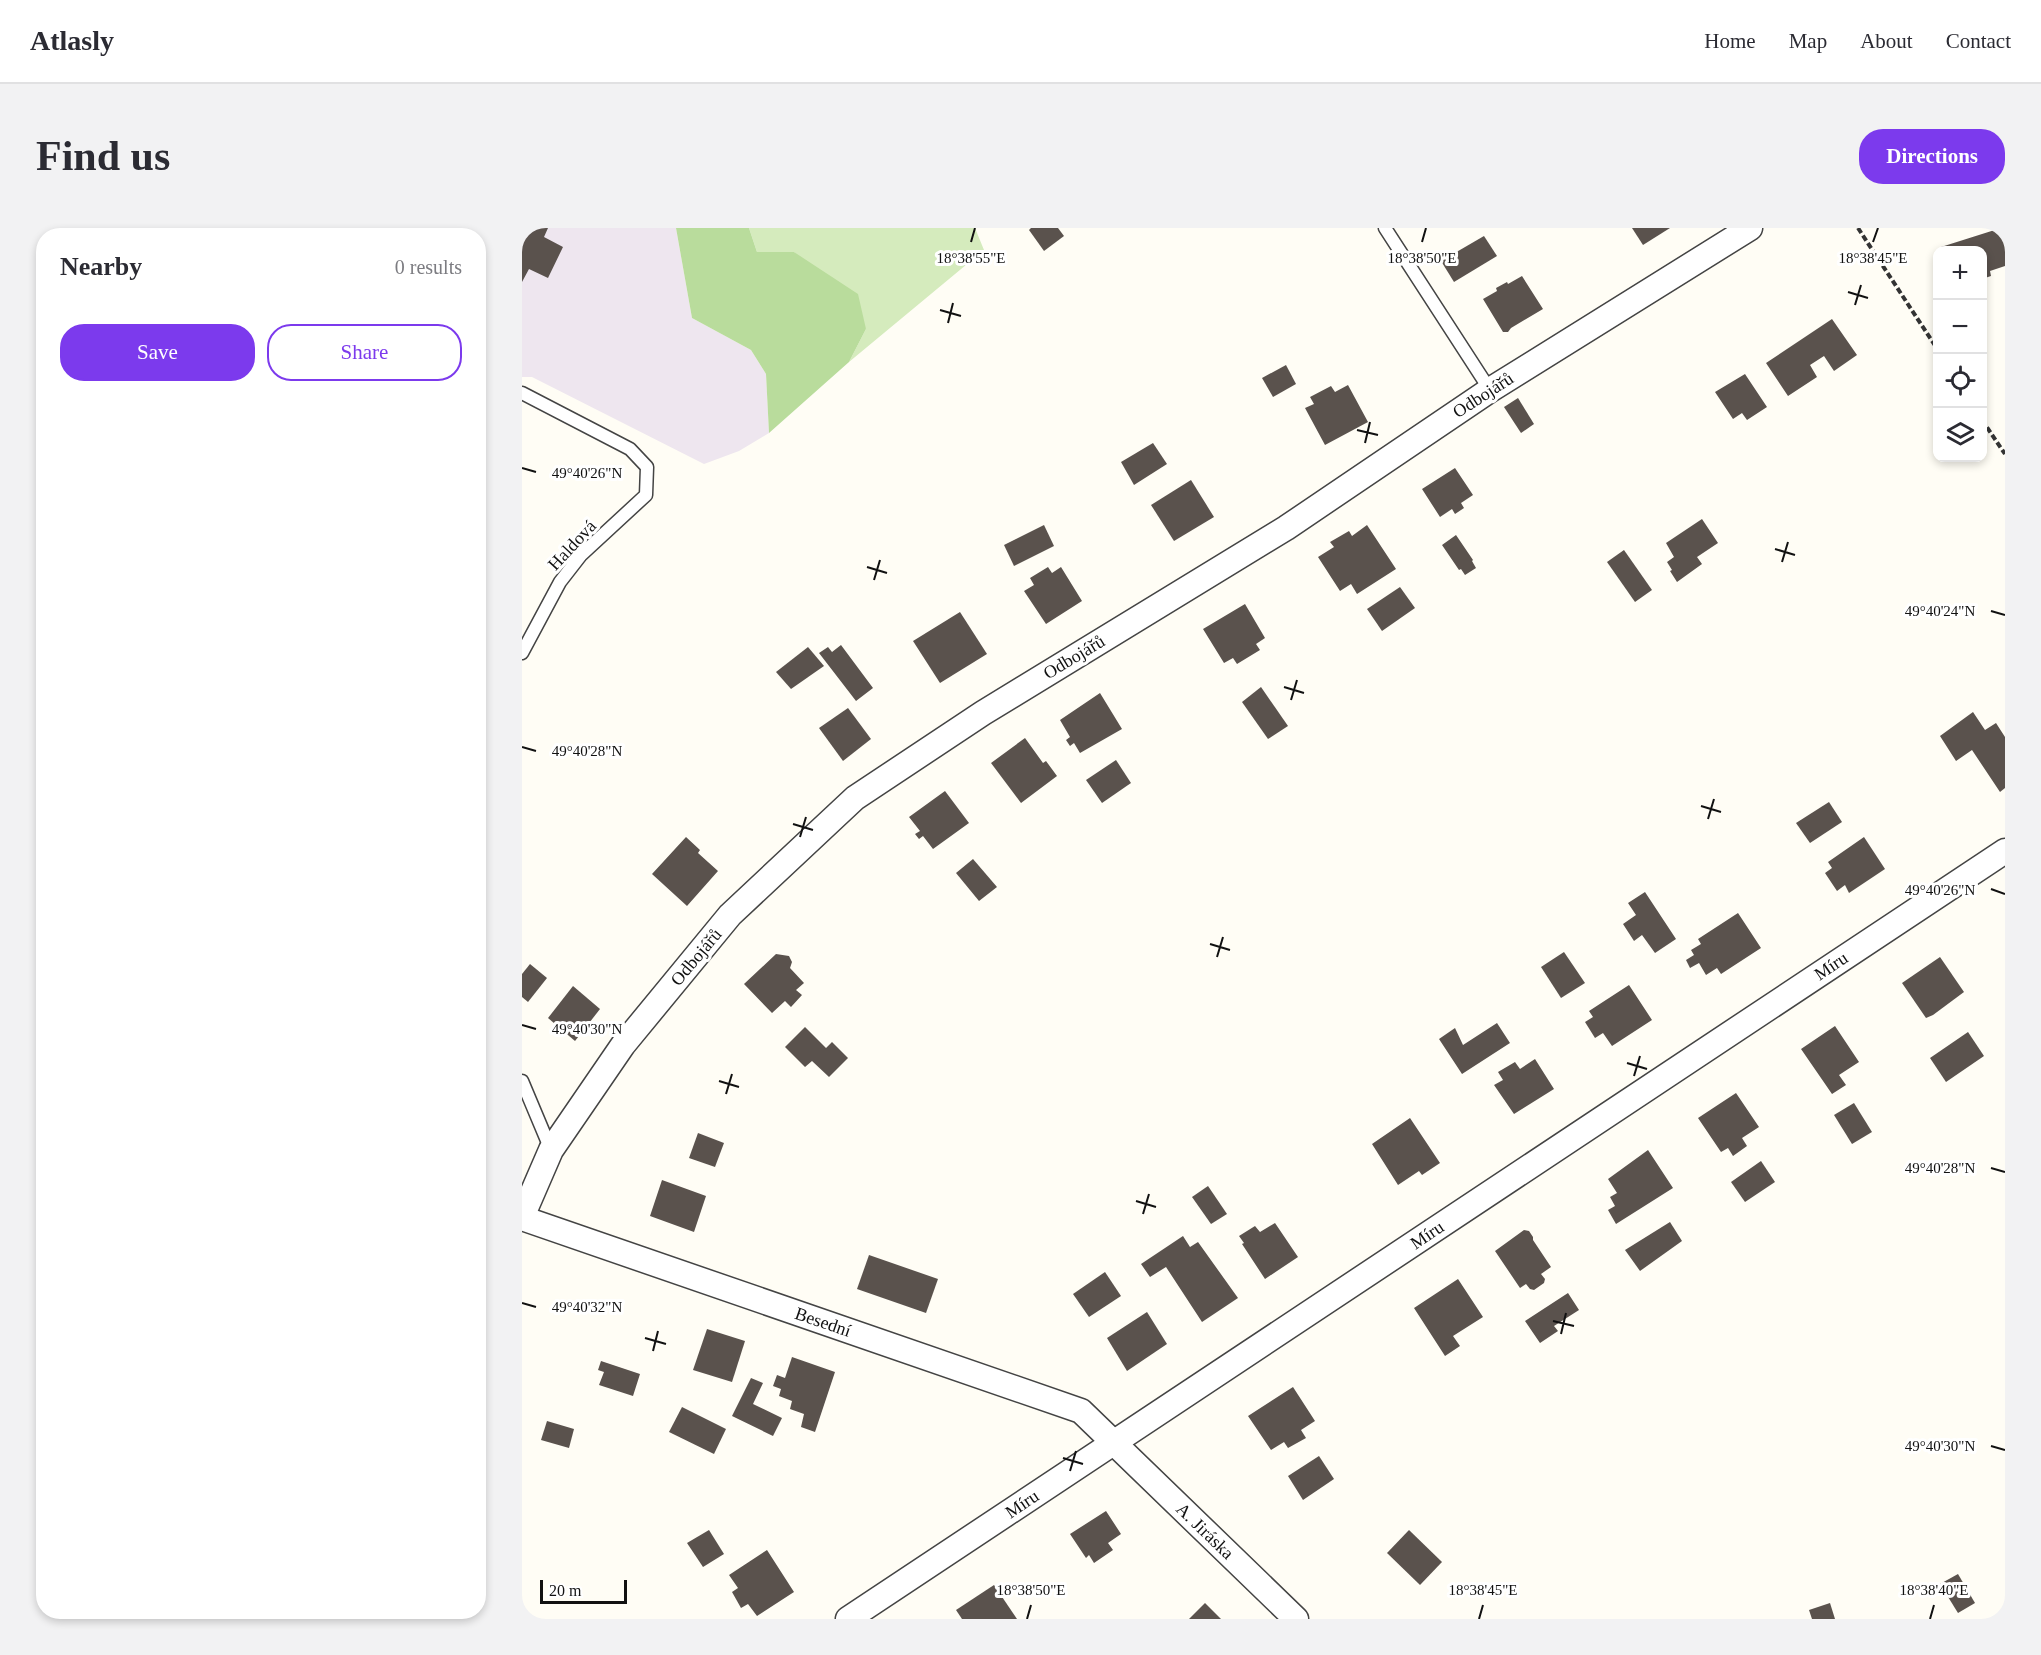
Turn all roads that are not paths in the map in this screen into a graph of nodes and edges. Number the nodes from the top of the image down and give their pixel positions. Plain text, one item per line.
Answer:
1 (1385, 228) edge
2 (1750, 228) edge
3 (1490, 390) junction
4 (522, 393) edge
5 (522, 653) edge
6 (2005, 851) edge
7 (522, 1081) edge
8 (551, 1150) junction
9 (522, 1218) edge
10 (1114, 1443) junction
11 (848, 1619) edge
12 (1296, 1619) edge

1 - 3 lane
2 - 3 street, Odbojářů
3 - 8 street, Odbojářů
4 - 5 lane, Haldová
6 - 10 street, Míru
7 - 8 lane
8 - 9 street, Odbojářů
9 - 10 street, Besední
10 - 11 street, Míru
10 - 12 street, A. Jiráska

